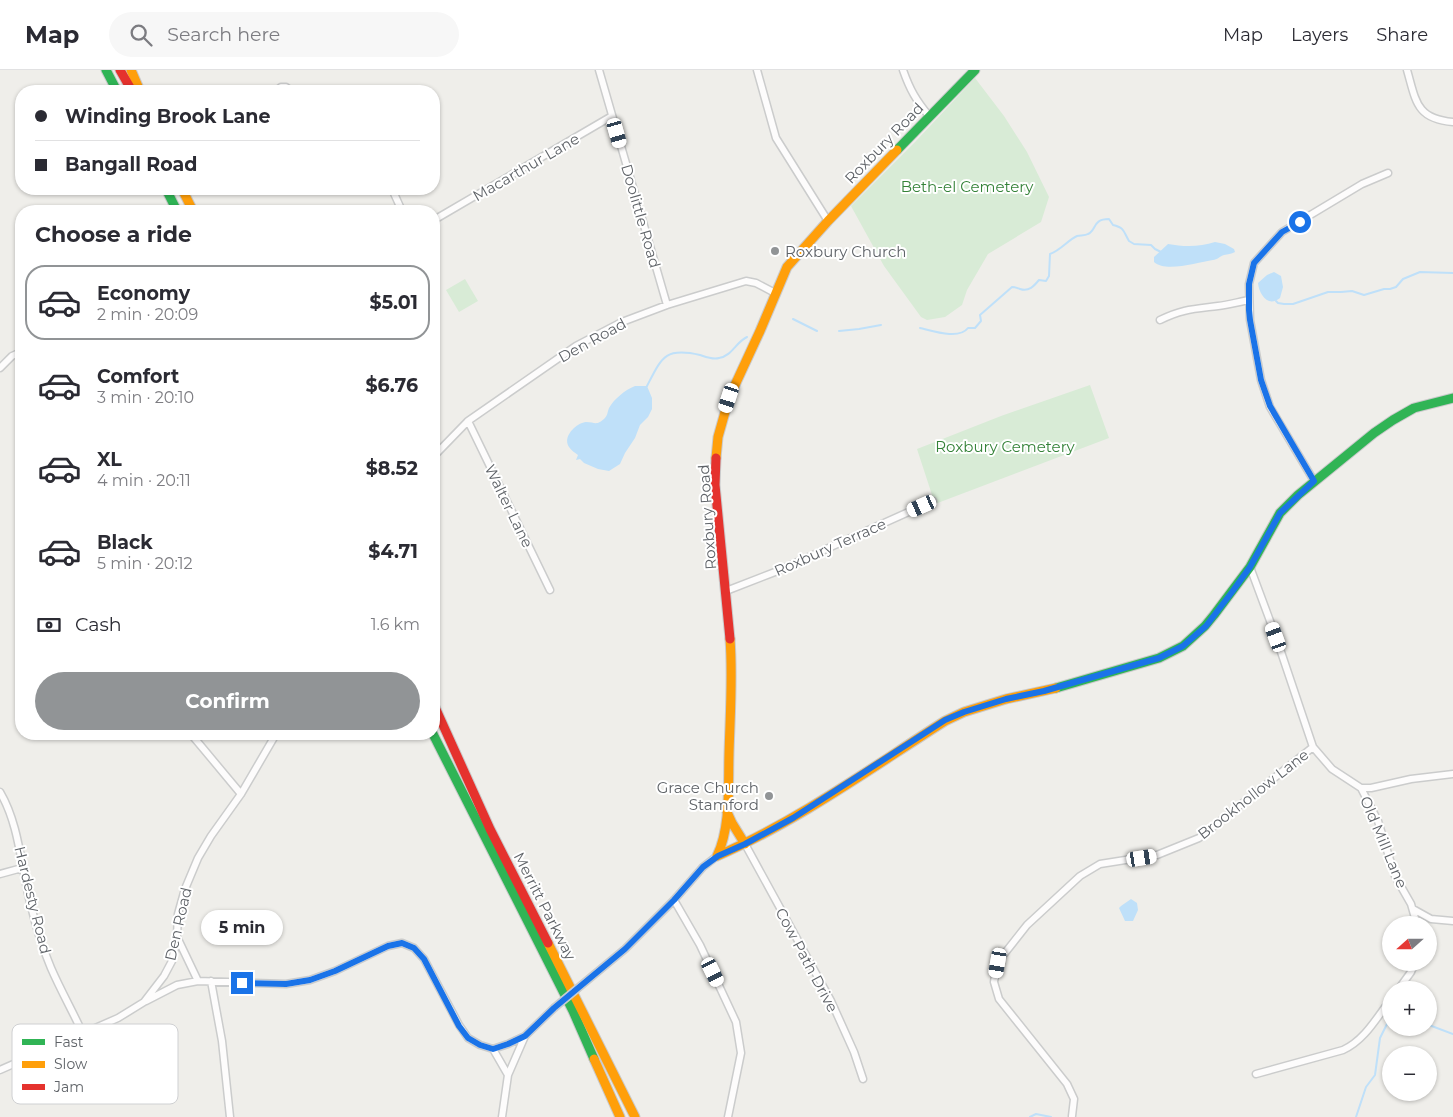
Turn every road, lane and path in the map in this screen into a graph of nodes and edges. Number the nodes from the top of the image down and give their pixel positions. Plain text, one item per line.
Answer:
1 (106, 70) edge
2 (120, 70) edge
3 (131, 70) edge
4 (599, 70) edge
5 (757, 70) edge
6 (903, 70) edge
7 (975, 70) edge
8 (1407, 70) edge
9 (115, 85) edge
10 (129, 85) edge
11 (137, 85) edge
12 (612, 116) junction
13 (929, 116) junction
14 (1453, 122) edge
15 (1388, 173) dead end
16 (440, 216) edge
17 (828, 221) junction
18 (774, 293) junction
19 (1249, 300) junction
20 (667, 305) junction
21 (1160, 320) dead end
22 (15, 355) edge
23 (0, 368) edge
24 (1453, 398) edge
25 (468, 422) junction
26 (440, 450) edge
27 (1314, 481) junction
28 (933, 501) dead end
29 (1250, 567) junction
30 (550, 590) dead end
31 (726, 591) junction
32 (440, 718) edge
33 (196, 740) edge
34 (272, 740) edge
35 (436, 740) edge
36 (1313, 747) junction
37 (1453, 774) edge
38 (1361, 788) junction
39 (0, 792) edge
40 (241, 794) junction
41 (726, 812) junction
42 (745, 844) junction
43 (718, 856) junction
44 (22, 868) junction
45 (0, 874) edge
46 (674, 900) junction
47 (1413, 909) junction
48 (1415, 916) edge
49 (1427, 916) edge
50 (1438, 920) edge
51 (1453, 921) edge
52 (177, 936) junction
53 (198, 981) junction
54 (211, 981) junction
55 (144, 1002) junction
56 (1382, 1011) edge
57 (79, 1024) edge
58 (105, 1024) edge
59 (525, 1036) junction
60 (493, 1049) junction
61 (12, 1065) edge
62 (0, 1070) edge
63 (1256, 1074) dead end
64 (508, 1075) junction
65 (863, 1079) dead end
66 (1072, 1116) edge
67 (230, 1117) edge
68 (502, 1117) edge
69 (620, 1117) edge
70 (635, 1117) edge
71 (728, 1117) edge

1 - 9 main road
2 - 10 main road
3 - 11 main road
4 - 12 street, Doolittle Road
5 - 17 street
6 - 13 street
7 - 13 main road, Roxbury Road
8 - 14 street
12 - 16 street, Macarthur Lane
12 - 20 street, Doolittle Road
13 - 17 main road, Roxbury Road
15 - 19 street
17 - 18 main road, Roxbury Road
18 - 20 street, Den Road
18 - 31 main road, Roxbury Road
19 - 21 street
19 - 27 street
20 - 25 street, Den Road
22 - 23 street
24 - 27 main road
25 - 26 street, Den Road
25 - 30 street, Walter Lane
27 - 29 main road
28 - 31 street, Roxbury Terrace
29 - 36 street, Old Mill Lane
29 - 42 main road
31 - 41 main road, Roxbury Road
32 - 70 main road, Merritt Parkway
33 - 40 street
34 - 40 street, Den Road
35 - 69 main road, Merritt Parkway
36 - 38 street, Old Mill Lane
36 - 66 street, Brookhollow Lane
37 - 38 street
38 - 47 street, Old Mill Lane
39 - 44 street, Hardesty Road
40 - 52 street, Den Road
41 - 42 main road
41 - 43 main road, Roxbury Road
42 - 43 main road
42 - 65 street, Cow Path Drive
43 - 46 street
44 - 45 street
44 - 57 street, Hardesty Road
46 - 59 street, bridge
46 - 71 street
47 - 48 street, Old Mill Lane
47 - 49 street
50 - 51 street
52 - 53 street
52 - 55 street, Den Road
53 - 54 street
53 - 55 street
54 - 60 street
54 - 67 street
55 - 58 street, Den Road
56 - 63 street
59 - 60 street
59 - 64 street
60 - 64 street
61 - 62 street, Den Road
64 - 68 street

